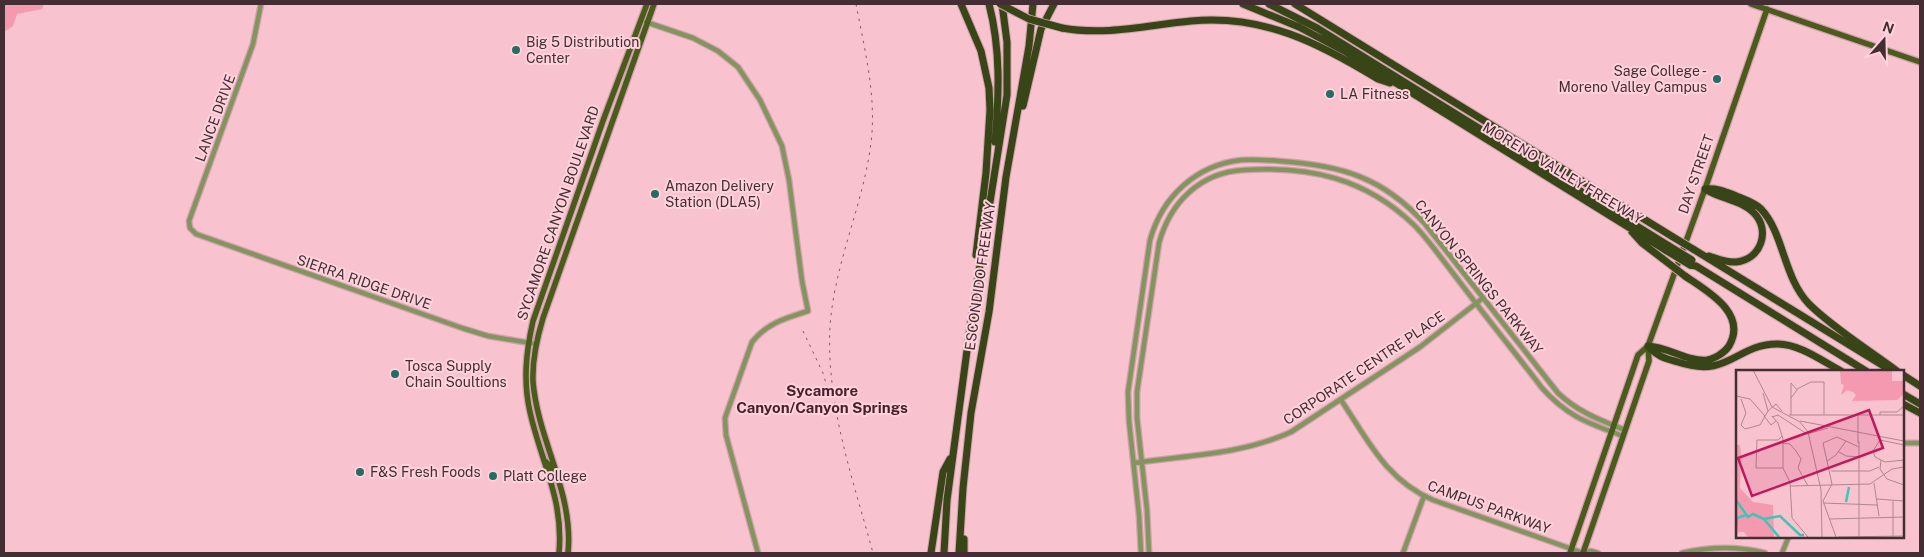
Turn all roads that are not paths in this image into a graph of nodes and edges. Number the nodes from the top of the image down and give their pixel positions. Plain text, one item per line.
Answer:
1 (261, 4) edge
2 (647, 4) edge
3 (654, 4) edge
4 (961, 4) edge
5 (989, 4) edge
6 (1001, 4) edge
7 (1033, 4) edge
8 (1054, 4) edge
9 (1243, 4) edge
10 (1269, 4) edge
11 (1293, 4) edge
12 (1751, 4) edge
13 (1766, 9) junction
14 (641, 20) junction
15 (648, 22) junction
16 (1920, 62) edge
17 (1400, 88) junction
18 (1006, 177) junction
19 (1705, 189) junction
20 (990, 193) junction
21 (190, 228) joint
22 (1629, 228) junction
23 (1668, 248) junction
24 (1695, 250) junction
25 (1483, 298) junction
26 (1476, 303) junction
27 (970, 328) junction
28 (528, 343) junction
29 (536, 344) junction
30 (1648, 346) junction
31 (1839, 370) edge
32 (1864, 370) edge
33 (1889, 370) edge
34 (1896, 370) edge
35 (1904, 377) edge
36 (1920, 387) edge
37 (1904, 395) edge
38 (1341, 400) junction
39 (1920, 404) edge
40 (1904, 405) edge
41 (1920, 413) edge
42 (1613, 429) junction
43 (1624, 433) junction
44 (1904, 443) edge
45 (1920, 443) edge
46 (952, 455) junction
47 (544, 460) junction
48 (1142, 462) junction
49 (1134, 463) junction
50 (558, 475) junction
51 (963, 488) junction
52 (1424, 496) junction
53 (1789, 537) edge
54 (1571, 551) edge
55 (559, 553) edge
56 (568, 553) edge
57 (758, 553) edge
58 (931, 553) edge
59 (944, 553) edge
60 (959, 553) edge
61 (964, 553) edge
62 (1140, 553) edge
63 (1150, 553) edge
64 (1403, 553) edge
65 (1583, 553) edge
66 (1598, 553) edge
67 (1682, 553) edge
68 (1765, 553) edge
69 (1782, 553) edge

1 - 21 street, LANCE DRIVE
2 - 14 main road, SYCAMORE CANYON BOULEVARD
3 - 15 main road, SYCAMORE CANYON BOULEVARD
4 - 27 highway
5 - 20 highway
6 - 17 highway, bridge
6 - 20 highway, ESCONDIDO FREEWAY
7 - 18 highway, ESCONDIDO FREEWAY
8 - 18 highway
9 - 17 highway, MORENO VALLEY FREEWAY
10 - 23 highway
11 - 24 highway, MORENO VALLEY FREEWAY, bridge
12 - 13 main road
13 - 16 main road
13 - 19 main road, DAY STREET
14 - 15 street
14 - 28 main road, SYCAMORE CANYON BOULEVARD
15 - 29 main road, SYCAMORE CANYON BOULEVARD
15 - 57 street
17 - 22 highway, MORENO VALLEY FREEWAY
18 - 51 highway, ESCONDIDO FREEWAY
19 - 24 highway
19 - 30 main road, DAY STREET
19 - 34 highway
20 - 27 highway, ESCONDIDO FREEWAY
21 - 28 street, SIERRA RIDGE DRIVE
22 - 23 highway, MORENO VALLEY FREEWAY
22 - 30 highway, bridge
23 - 32 highway, MORENO VALLEY FREEWAY, bridge
24 - 33 highway, MORENO VALLEY FREEWAY
25 - 26 street, CORPORATE CENTRE PLACE
25 - 42 street, CANYON SPRINGS PARKWAY
25 - 49 street, CANYON SPRINGS PARKWAY
26 - 38 street, CORPORATE CENTRE PLACE
26 - 42 street, CANYON SPRINGS PARKWAY
26 - 48 street, CANYON SPRINGS PARKWAY
27 - 46 highway, ESCONDIDO FREEWAY
28 - 29 street, SIERRA RIDGE DRIVE
28 - 47 main road, SYCAMORE CANYON BOULEVARD
29 - 50 main road, SYCAMORE CANYON BOULEVARD
30 - 31 highway
30 - 42 main road, DAY STREET
30 - 43 main road, DAY STREET
35 - 36 highway
37 - 39 highway
38 - 48 street, CORPORATE CENTRE PLACE
38 - 52 street, CAMPUS PARKWAY
40 - 41 highway
42 - 43 street, CANYON SPRINGS PARKWAY
42 - 54 main road, DAY STREET
43 - 65 main road, DAY STREET
44 - 45 street
46 - 58 highway
46 - 59 highway, ESCONDIDO FREEWAY
47 - 50 main road
47 - 55 main road, SYCAMORE CANYON BOULEVARD
48 - 49 street, CORPORATE CENTRE PLACE
48 - 63 street, CANYON SPRINGS PARKWAY
49 - 62 street, CANYON SPRINGS PARKWAY
50 - 56 main road, SYCAMORE CANYON BOULEVARD
51 - 60 highway, ESCONDIDO FREEWAY
51 - 61 highway
52 - 54 street, CAMPUS PARKWAY
52 - 64 street
53 - 69 street
54 - 65 street, CAMPUS PARKWAY
65 - 66 street, CAMPUS PARKWAY
67 - 68 street

